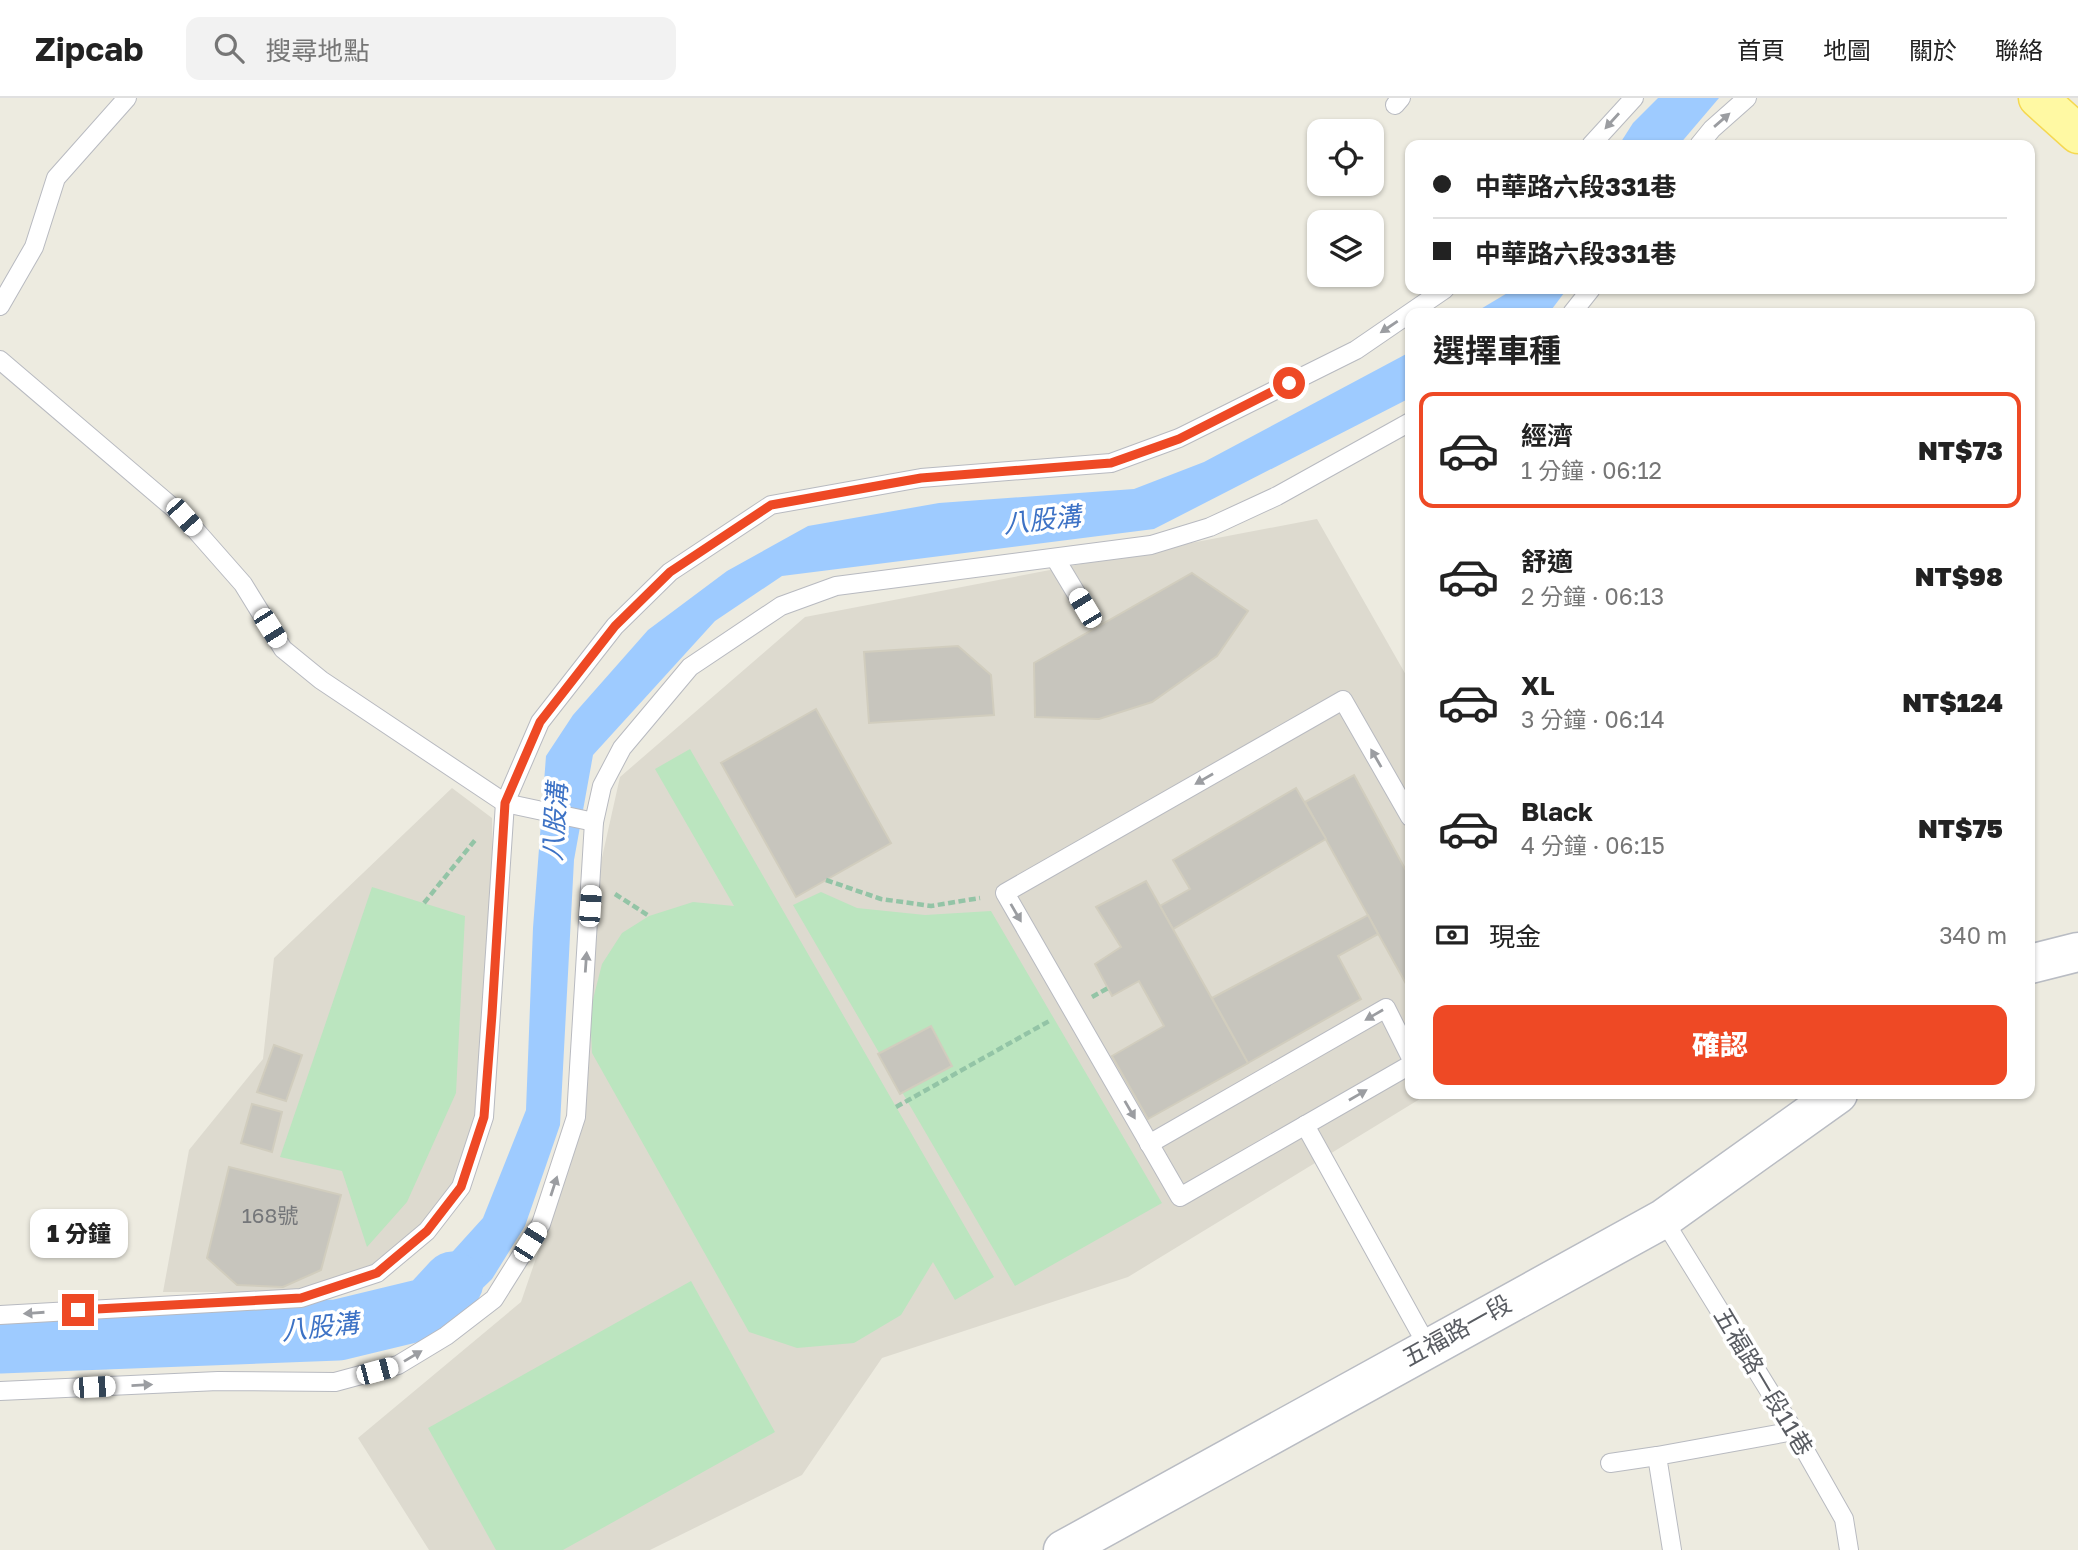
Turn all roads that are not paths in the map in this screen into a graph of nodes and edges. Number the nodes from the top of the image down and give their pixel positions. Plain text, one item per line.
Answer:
1 (127, 98) edge
2 (1634, 98) edge
3 (1747, 98) edge
4 (2038, 98) edge
5 (2078, 134) edge
6 (1596, 140) edge
7 (1703, 140) edge
8 (1439, 294) edge
9 (1587, 294) edge
10 (0, 306) edge
11 (1418, 308) edge
12 (1576, 308) edge
13 (1405, 317) edge
14 (0, 360) edge
15 (1405, 425) edge
16 (1055, 558) junction
17 (1085, 608) dead end
18 (505, 803) junction
19 (1405, 808) edge
20 (594, 822) junction
21 (2078, 952) edge
22 (2035, 963) edge
23 (1405, 1046) edge
24 (1405, 1068) edge
25 (1831, 1099) edge
26 (1305, 1125) junction
27 (1149, 1143) junction
28 (1663, 1219) junction
29 (0, 1315) edge
30 (1428, 1347) junction
31 (0, 1391) edge
32 (1794, 1431) junction
33 (1657, 1456) junction
34 (1610, 1463) dead end
35 (1070, 1548) edge
36 (1672, 1550) edge
37 (1849, 1550) edge

1 - 10 lane
2 -> 6 lane
7 -> 3 lane
4 - 5 main road
8 -> 11 lane
9 - 12 lane
13 -> 18 lane
14 - 18 lane
15 - 16 lane
16 - 17 lane
16 - 20 lane
18 - 20 lane
18 -> 29 lane
19 -> 27 lane
31 -> 20 lane
21 - 22 main road
23 -> 27 lane
26 -> 24 lane
25 - 28 main road, 五福路一段
26 - 27 lane
26 - 30 lane
28 - 30 main road, 五福路一段
28 - 32 lane, 五福路一段11巷
30 - 35 main road, 五福路一段
32 - 33 lane
32 - 37 lane, 五福路一段11巷
33 - 34 lane
33 - 36 lane

